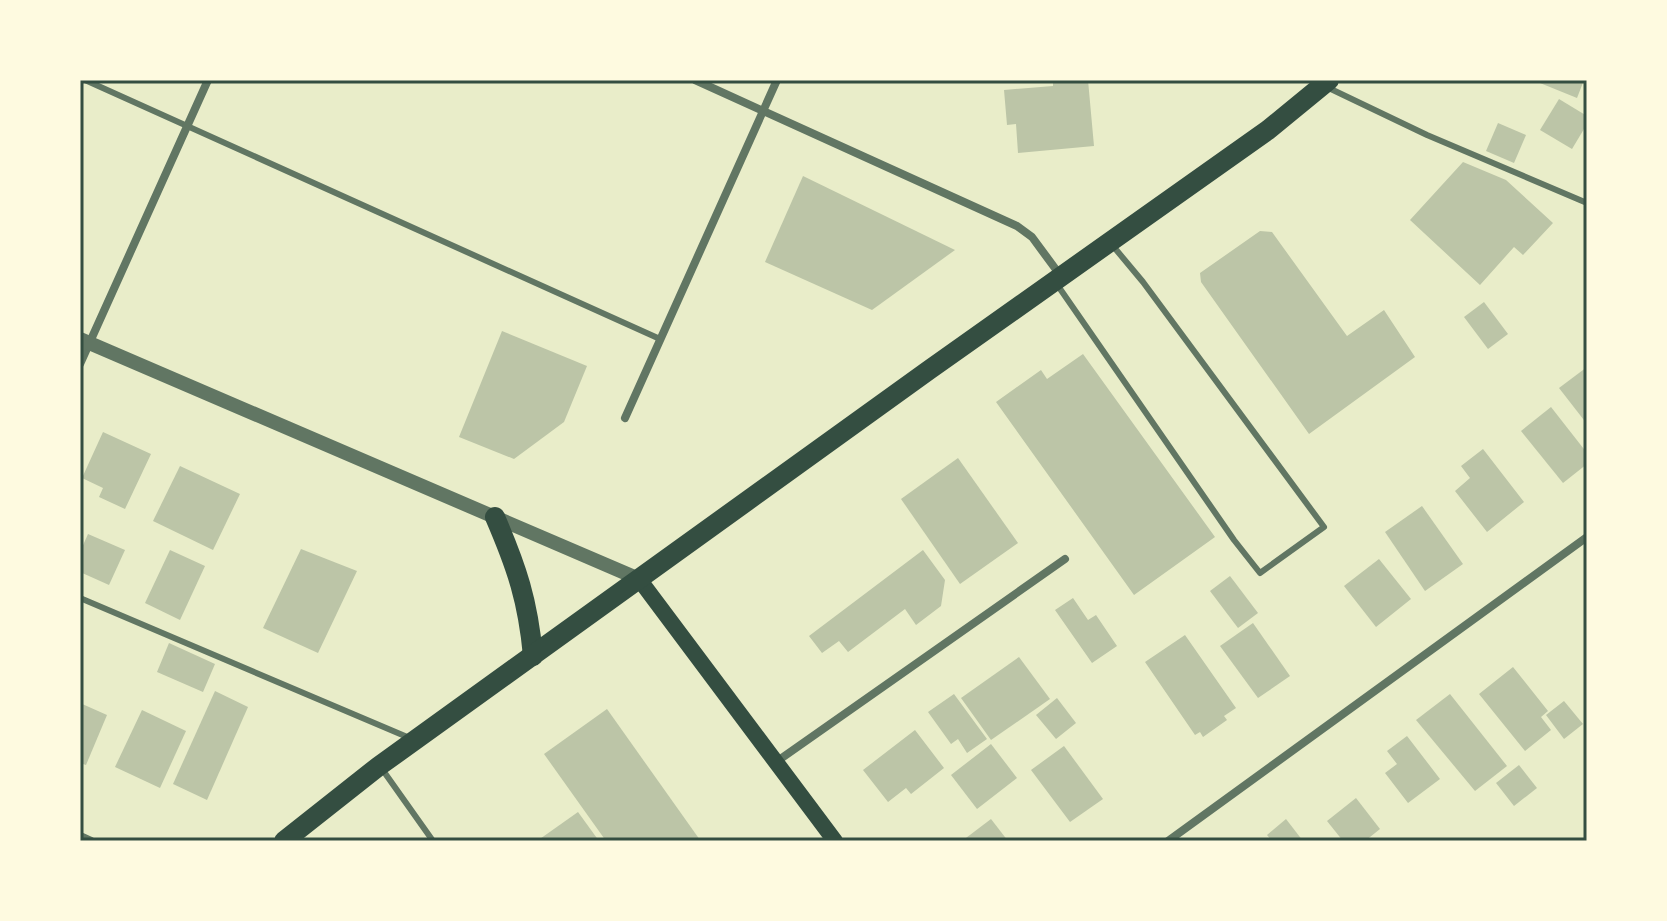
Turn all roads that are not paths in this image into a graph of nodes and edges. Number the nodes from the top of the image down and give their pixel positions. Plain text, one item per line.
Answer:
1 (85, 80) edge
2 (208, 80) edge
3 (695, 80) edge
4 (777, 80) edge
5 (1322, 82) edge
6 (763, 111) junction
7 (188, 126) junction
8 (1587, 203) edge
9 (1109, 241) junction
10 (1057, 278) junction
11 (660, 339) junction
12 (85, 341) edge
13 (80, 364) edge
14 (625, 418) dead end
15 (495, 517) junction
16 (1587, 537) edge
17 (1065, 559) dead end
18 (639, 579) junction
19 (80, 598) edge
20 (533, 656) junction
21 (415, 740) junction
22 (776, 762) junction
23 (379, 766) junction
24 (80, 836) edge
25 (293, 838) edge
26 (91, 841) edge
27 (433, 841) edge
28 (835, 841) edge
29 (1168, 841) edge

1 - 7 lane
2 - 7 street
3 - 6 street
4 - 6 street
5 - 8 lane
5 - 9 main road
6 - 10 street
6 - 11 street
7 - 11 lane
7 - 12 street
9 - 10 main road
9 - 10 lane
10 - 18 main road
11 - 14 street
12 - 13 street
12 - 15 street
15 - 18 street
15 - 20 main road
16 - 29 street
17 - 22 street
18 - 20 main road
18 - 22 main road
19 - 21 lane
20 - 21 main road
21 - 23 main road
22 - 28 main road
23 - 25 main road
23 - 27 lane
24 - 26 street

